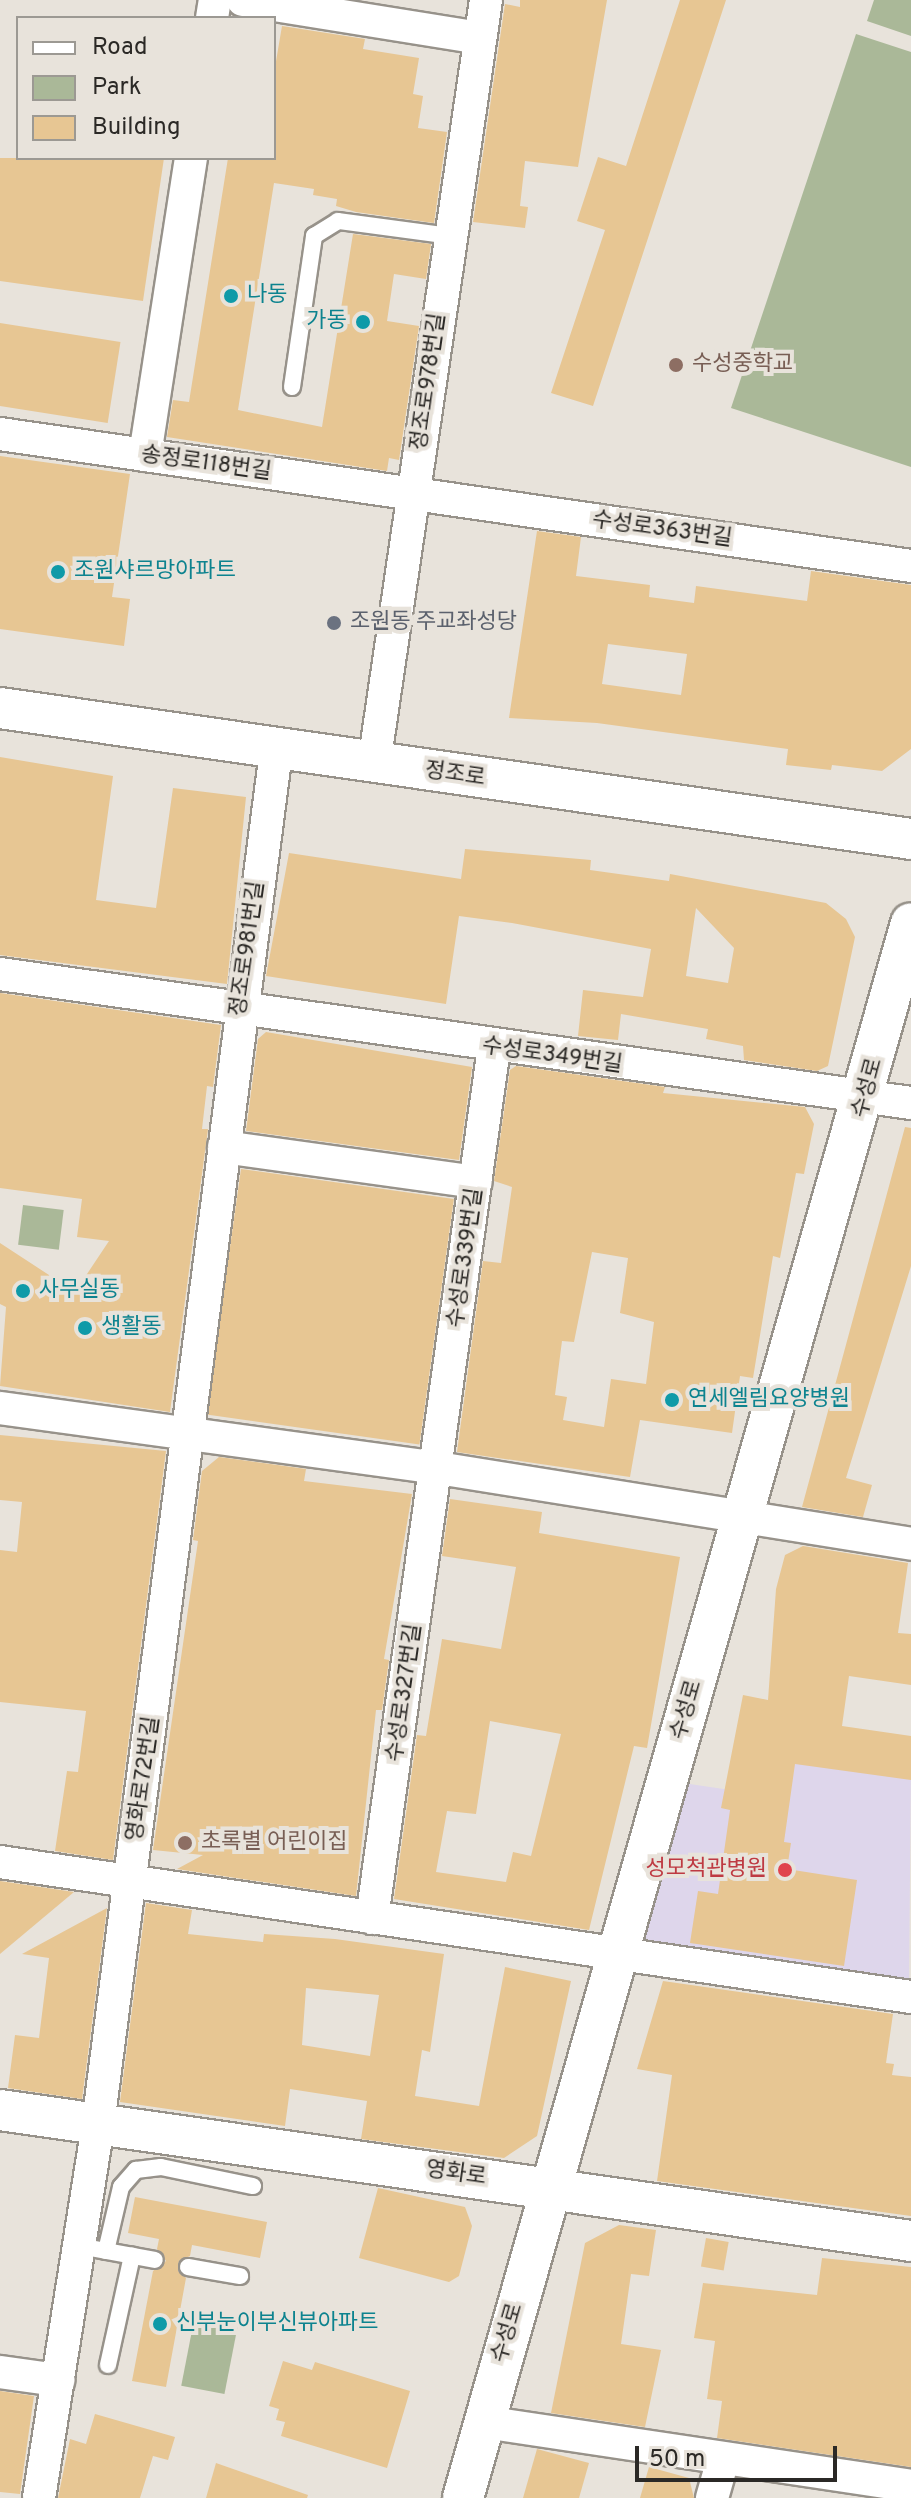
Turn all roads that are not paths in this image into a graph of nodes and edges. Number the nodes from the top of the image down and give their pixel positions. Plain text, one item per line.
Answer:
1 (243, 0) edge
2 (486, 0) edge
3 (313, 5) edge
4 (480, 38) junction
5 (191, 160) edge
6 (451, 236) junction
7 (292, 387) dead end
8 (0, 434) edge
9 (145, 455) junction
10 (412, 494) junction
11 (911, 566) edge
12 (0, 708) edge
13 (276, 751) junction
14 (374, 764) junction
15 (911, 839) edge
16 (911, 923) edge
17 (0, 974) edge
18 (238, 1010) junction
19 (494, 1048) junction
20 (866, 1096) junction
21 (911, 1103) edge
22 (224, 1147) junction
23 (476, 1182) junction
24 (0, 1408) edge
25 (191, 1434) junction
26 (438, 1468) junction
27 (743, 1518) junction
28 (911, 1544) edge
29 (0, 1862) edge
30 (131, 1881) junction
31 (372, 1918) junction
32 (617, 1955) junction
33 (911, 1997) edge
34 (0, 2110) edge
35 (98, 2124) junction
36 (253, 2186) dead end
37 (549, 2188) junction
38 (911, 2241) edge
39 (93, 2248) junction
40 (132, 2256) junction
41 (155, 2260) dead end
42 (188, 2267) dead end
43 (240, 2276) dead end
44 (108, 2365) dead end
45 (0, 2372) edge
46 (58, 2380) junction
47 (484, 2422) junction
48 (722, 2462) junction
49 (911, 2486) edge
50 (39, 2498) edge
51 (463, 2498) edge
52 (712, 2498) edge

1 - 3 street
2 - 4 street, 정조로978번길
3 - 4 street
4 - 6 street, 정조로978번길
5 - 9 street
6 - 7 lane
6 - 10 street, 정조로978번길
8 - 9 street, 송정로118번길
9 - 10 street, 송정로118번길
10 - 11 street, 수성로363번길
10 - 14 street, 정조로978번길
12 - 13 street, 정조로
13 - 14 street, 정조로
13 - 18 street, 정조로981번길
14 - 15 street, 정조로
16 - 20 street, 수성로
17 - 18 street, 수성로349번길
18 - 19 street, 수성로349번길
18 - 22 street, 정조로981번길
19 - 20 street, 수성로349번길
19 - 23 street, 수성로339번길
20 - 21 street, 수성로349번길
20 - 27 street, 수성로
22 - 23 street
22 - 25 street, 정조로981번길
23 - 26 street, 수성로339번길
24 - 25 street
25 - 26 street
25 - 30 street, 영화로72번길
26 - 27 street
26 - 31 street, 수성로327번길
27 - 28 street
27 - 32 street, 수성로
29 - 30 street
30 - 31 street
30 - 35 street, 영화로72번길
31 - 32 street
32 - 33 street
32 - 37 street, 수성로
34 - 35 street, 영화로
35 - 37 street, 영화로
35 - 39 street, 영화로72번길
36 - 39 lane
37 - 38 street, 영화로
37 - 47 street, 수성로
39 - 40 lane
39 - 46 street, 영화로72번길
40 - 41 lane
40 - 44 lane
42 - 43 lane
45 - 46 street
46 - 50 street, 영화로72번길
47 - 48 street
47 - 51 street, 수성로
48 - 49 street
48 - 52 street

